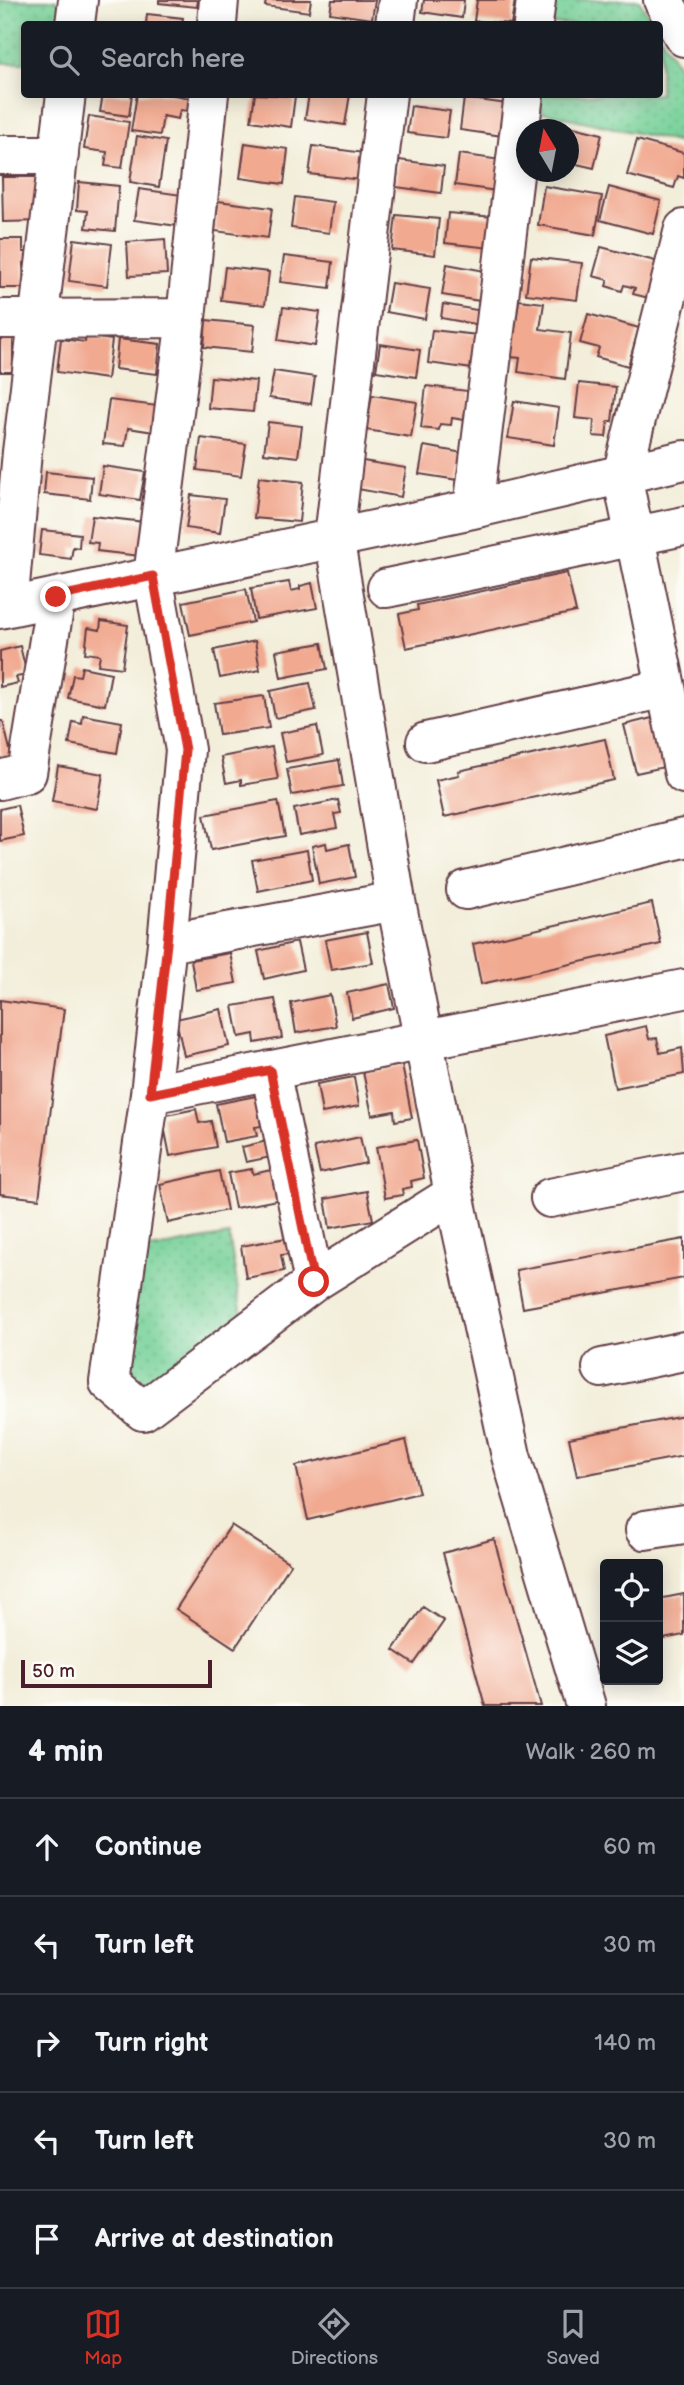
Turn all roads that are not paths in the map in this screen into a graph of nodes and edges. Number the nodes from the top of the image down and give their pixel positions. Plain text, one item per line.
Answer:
1 (78, 0) edge
2 (219, 0) edge
3 (398, 0) edge
4 (536, 0) edge
5 (663, 0) edge
6 (75, 21) edge
7 (217, 21) edge
8 (395, 21) edge
9 (533, 21) edge
10 (684, 37) edge
11 (66, 98) edge
12 (209, 98) edge
13 (387, 98) edge
14 (523, 98) edge
15 (0, 155) edge
16 (59, 155) junction
17 (684, 229) edge
18 (186, 318) junction
19 (0, 319) edge
20 (40, 319) junction
21 (11, 454) edge
22 (684, 460) edge
23 (622, 475) junction
24 (472, 509) junction
25 (684, 526) edge
26 (334, 537) junction
27 (635, 537) junction
28 (153, 576) junction
29 (387, 588) dead end
30 (56, 597) junction
31 (4, 608) edge
32 (674, 704) edge
33 (426, 742) dead end
34 (684, 774) edge
35 (0, 779) edge
36 (684, 838) edge
37 (466, 890) dead end
38 (396, 901) junction
39 (167, 943) junction
40 (684, 989) edge
41 (423, 1041) junction
42 (270, 1070) junction
43 (150, 1094) junction
44 (684, 1171) edge
45 (454, 1194) junction
46 (550, 1198) dead end
47 (314, 1282) junction
48 (684, 1352) edge
49 (602, 1368) dead end
50 (684, 1524) edge
51 (645, 1530) dead end
52 (586, 1706) edge

1 - 6 street
2 - 7 street
3 - 8 street
4 - 9 street
5 - 10 street
11 - 16 street
12 - 18 street
13 - 26 street
14 - 24 street
15 - 16 street
16 - 20 street
17 - 23 street
18 - 20 street
18 - 28 street
19 - 20 street
20 - 21 street
21 - 31 street
22 - 23 street
23 - 24 street
23 - 27 street
24 - 26 street
25 - 27 street
26 - 28 street
26 - 38 street
27 - 29 street
27 - 32 street
28 - 30 street
28 - 39 street
30 - 31 street
30 - 35 street
32 - 33 street
32 - 34 street
36 - 37 street
38 - 39 street
38 - 41 street
39 - 43 street
40 - 41 street
41 - 42 street
41 - 45 street
42 - 43 street
42 - 47 street
43 - 47 street
44 - 46 street
45 - 47 street
45 - 52 street
48 - 49 street
50 - 51 street

